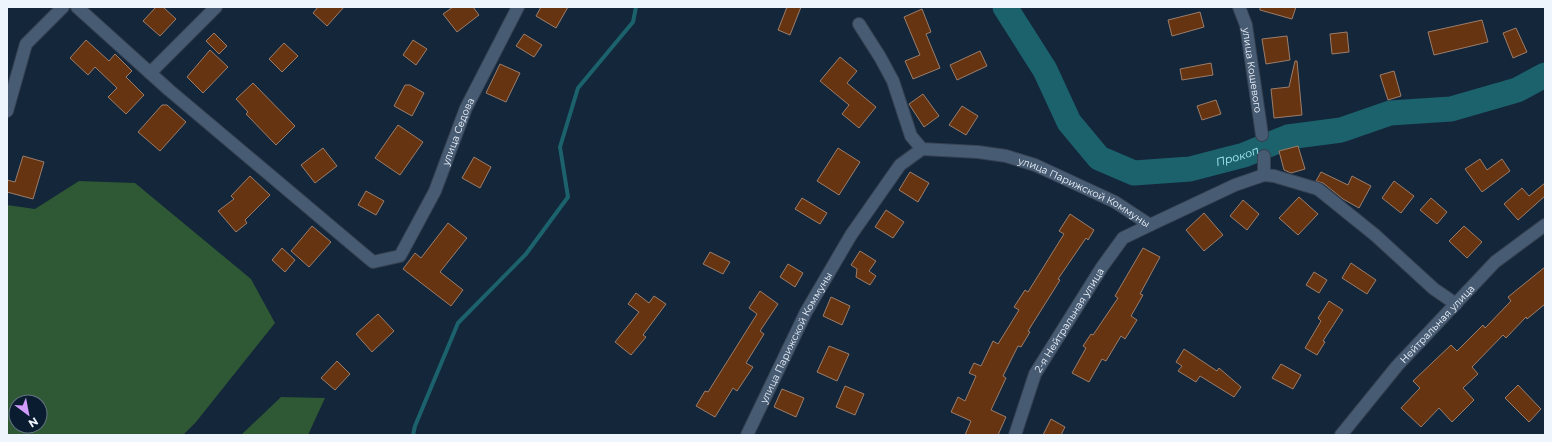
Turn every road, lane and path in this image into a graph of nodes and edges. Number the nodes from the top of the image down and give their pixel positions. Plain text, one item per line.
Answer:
1 (63, 7) edge
2 (77, 7) edge
3 (216, 7) edge
4 (518, 7) edge
5 (1239, 7) edge
6 (859, 24) dead end
7 (150, 73) junction
8 (7, 111) edge
9 (1262, 135) dead end
10 (922, 149) junction
11 (1264, 156) dead end
12 (1264, 175) junction
13 (1150, 225) junction
14 (1545, 225) edge
15 (1456, 304) junction
16 (747, 435) edge
17 (1015, 435) edge
18 (1341, 435) edge

1 - 8 street
2 - 7 street
3 - 7 street
4 - 7 street, улица Седова
5 - 9 street, улица Кошевого
6 - 10 street
10 - 13 street, улица Парижской Коммуны
10 - 16 street, улица Парижской Коммуны
11 - 12 street
12 - 13 street, улица Парижской Коммуны
12 - 15 street
13 - 17 street, 2-я Нейтральная улица
14 - 15 street, Нейтральная улица
15 - 18 street, Нейтральная улица

